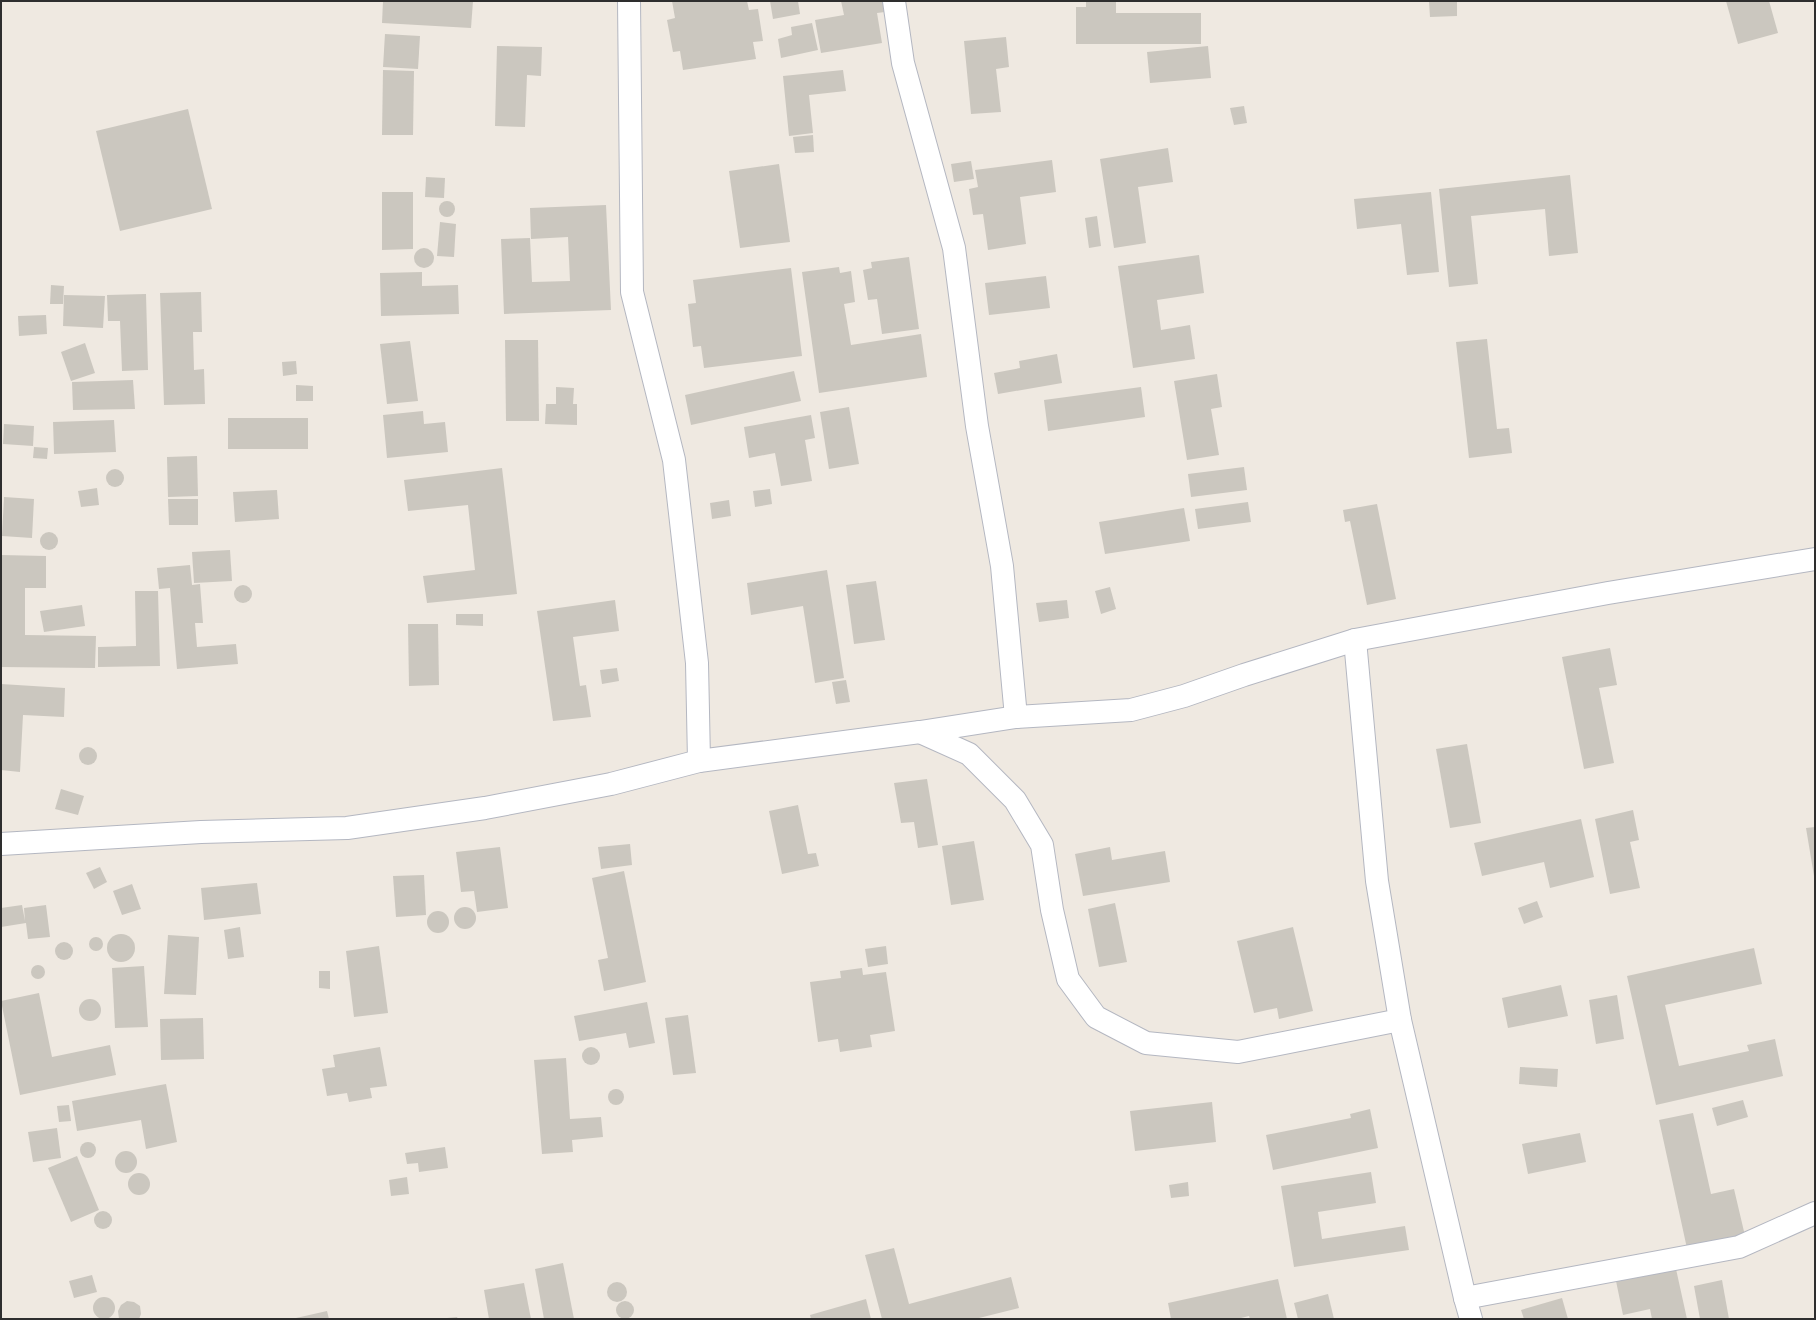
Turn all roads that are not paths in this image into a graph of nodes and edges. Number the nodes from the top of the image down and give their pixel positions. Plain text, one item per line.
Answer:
1 (629, 1) edge
2 (894, 1) edge
3 (1815, 559) edge
4 (1355, 640) junction
5 (1016, 717) junction
6 (920, 732) junction
7 (699, 761) junction
8 (1, 844) edge
9 (1400, 1020) junction
10 (1815, 1213) edge
11 (1465, 1298) junction
12 (1472, 1319) edge

1 - 7 street
2 - 5 street
3 - 4 street
4 - 5 street
4 - 9 street
5 - 6 street
6 - 7 street
6 - 9 street
7 - 8 street
9 - 11 street
10 - 11 street
11 - 12 street

